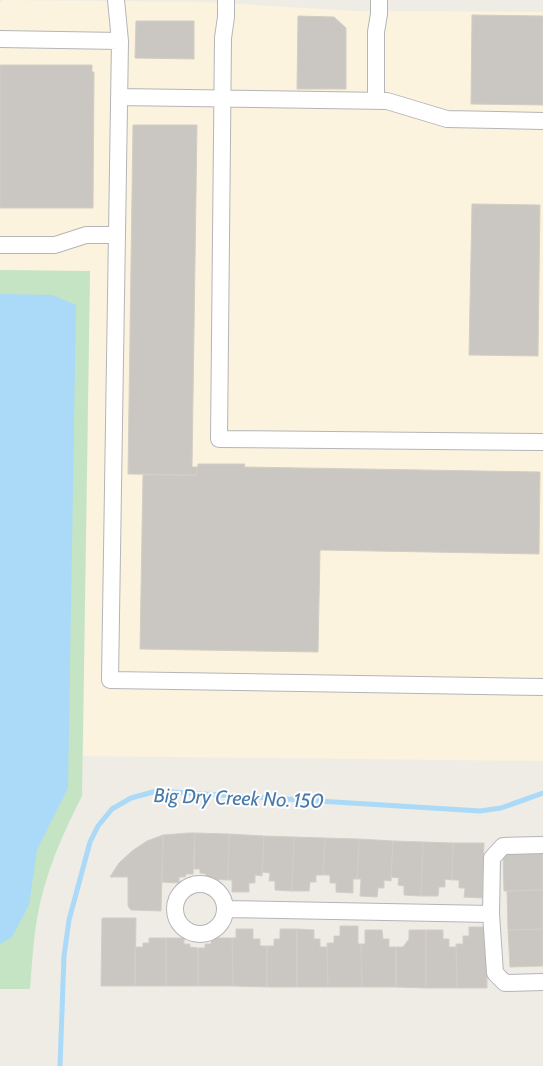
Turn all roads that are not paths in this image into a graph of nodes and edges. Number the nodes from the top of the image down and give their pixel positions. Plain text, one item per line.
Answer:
1 (116, 0) edge
2 (226, 0) edge
3 (379, 0) edge
4 (0, 39) edge
5 (120, 40) junction
6 (119, 96) junction
7 (222, 98) junction
8 (376, 100) junction
9 (543, 121) edge
10 (117, 235) junction
11 (0, 245) edge
12 (543, 442) edge
13 (543, 687) edge
14 (543, 845) edge
15 (225, 909) dead end
16 (491, 914) junction
17 (543, 982) edge

1 - 5 lane
2 - 7 lane
3 - 8 lane
4 - 5 lane
5 - 6 lane
6 - 7 lane
6 - 10 lane
7 - 8 lane
7 - 12 lane
8 - 9 lane
10 - 11 lane
10 - 13 lane
14 - 16 lane
15 - 16 lane
16 - 17 lane

